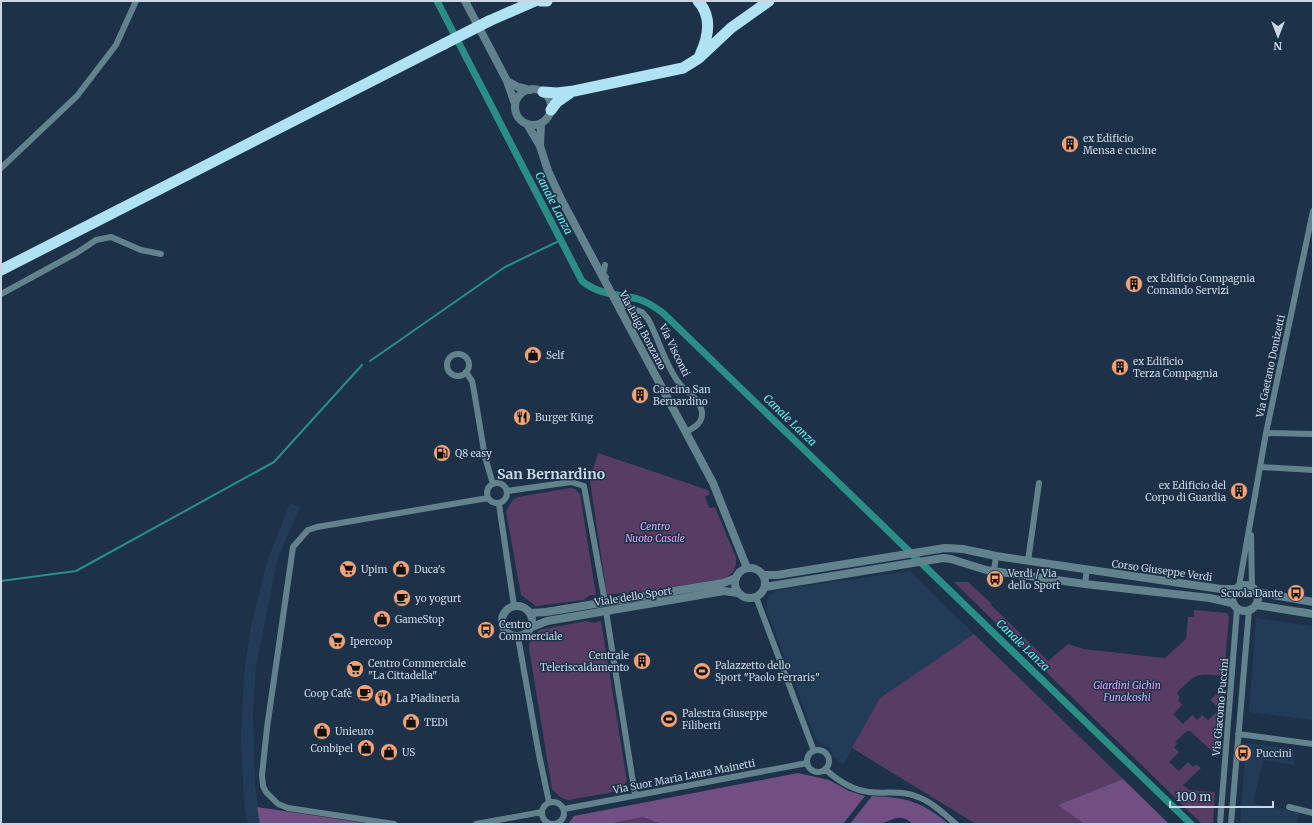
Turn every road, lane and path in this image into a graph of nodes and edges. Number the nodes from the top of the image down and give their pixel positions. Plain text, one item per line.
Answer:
1 (136, 1) edge
2 (465, 1) edge
3 (535, 1) edge
4 (540, 1) edge
5 (547, 1) edge
6 (698, 1) edge
7 (769, 1) edge
8 (699, 58) junction
9 (507, 81) junction
10 (530, 90) junction
11 (574, 91) junction
12 (543, 92) junction
13 (516, 104) junction
14 (551, 110) junction
15 (527, 124) junction
16 (541, 124) junction
17 (540, 146) junction
18 (1, 168) edge
19 (1313, 212) edge
20 (161, 254) dead end
21 (605, 265) dead end
22 (1, 270) edge
23 (1, 294) edge
24 (466, 372) dead end
25 (686, 432) junction
26 (1266, 433) junction
27 (1313, 434) edge
28 (1260, 467) junction
29 (1313, 470) edge
30 (1040, 483) dead end
31 (492, 484) junction
32 (507, 491) junction
33 (488, 498) junction
34 (499, 504) junction
35 (1251, 526) junction
36 (996, 556) junction
37 (1028, 560) junction
38 (747, 568) junction
39 (1087, 569) junction
40 (994, 571) junction
41 (763, 575) junction
42 (736, 578) junction
43 (1085, 584) junction
44 (765, 587) junction
45 (1237, 588) junction
46 (1254, 590) junction
47 (738, 593) junction
48 (756, 598) junction
49 (605, 602) junction
50 (1313, 602) edge
51 (514, 606) junction
52 (1235, 606) junction
53 (1252, 608) junction
54 (606, 611) junction
55 (530, 613) junction
56 (1313, 614) edge
57 (532, 627) junction
58 (518, 637) junction
59 (1238, 734) junction
60 (1313, 744) edge
61 (814, 751) junction
62 (807, 763) junction
63 (825, 769) junction
64 (636, 795) junction
65 (549, 802) junction
66 (1221, 806) junction
67 (1232, 807) junction
68 (1289, 807) dead end
69 (564, 809) junction
70 (542, 812) junction
71 (1313, 813) edge
72 (394, 824) edge
73 (476, 824) edge
74 (956, 824) edge
75 (1220, 824) edge
76 (1231, 824) edge

1 - 18 street
2 - 9 street
3 - 22 highway, bridge
4 - 5 highway
6 - 8 highway
7 - 8 highway
8 - 11 highway
9 - 10 street
9 - 13 street
10 - 12 street
10 - 13 street
11 - 12 highway
11 - 14 highway
12 - 14 street
13 - 15 street
14 - 16 street
15 - 16 street
15 - 17 street, Via Luigi Bonzano
16 - 17 street, Via Luigi Bonzano
17 - 25 street, Via Luigi Bonzano
19 - 26 street, Via Gaetano Donizetti
20 - 23 street
21 - 25 street, Via Visconti
24 - 31 street
25 - 38 street, Via Luigi Bonzano
26 - 27 street
26 - 28 street, Via Gaetano Donizetti
28 - 29 street
28 - 35 street, Via Gaetano Donizetti
30 - 37 street
31 - 32 street
31 - 33 street
32 - 34 street
32 - 49 street
33 - 34 street
33 - 72 street
34 - 51 street
35 - 45 street, Via Gaetano Donizetti
35 - 46 street, Via Gaetano Donizetti
36 - 37 street, Corso Giuseppe Verdi
36 - 40 street
36 - 41 street, Corso Giuseppe Verdi
37 - 39 street, Corso Giuseppe Verdi
38 - 41 street
38 - 42 street
39 - 43 street
39 - 45 street, Corso Giuseppe Verdi
40 - 43 street
40 - 44 street
41 - 44 street
42 - 47 street
42 - 49 street, Viale dello Sport
43 - 52 street
44 - 48 street
45 - 46 street
45 - 52 street
46 - 50 street
46 - 53 street
47 - 48 street
47 - 54 street, Viale dello Sport
48 - 61 street
49 - 55 street, Viale dello Sport
51 - 55 street
51 - 58 street
52 - 53 street
52 - 66 street, Via Giacomo Puccini
53 - 56 street
53 - 59 street, Via Giacomo Puccini
54 - 57 street, Viale dello Sport
54 - 64 street
55 - 57 street
57 - 58 street
58 - 65 street
59 - 60 street
59 - 67 street, Via Giacomo Puccini
61 - 62 street
61 - 63 street
62 - 63 street
62 - 64 street, Via Suor Maria Laura Mainetti
63 - 74 street
64 - 69 street, Via Suor Maria Laura Mainetti
65 - 69 street
65 - 70 street
66 - 67 street
66 - 75 street, Via Giacomo Puccini
67 - 76 street, Via Giacomo Puccini
68 - 71 street
69 - 70 street
70 - 73 street

